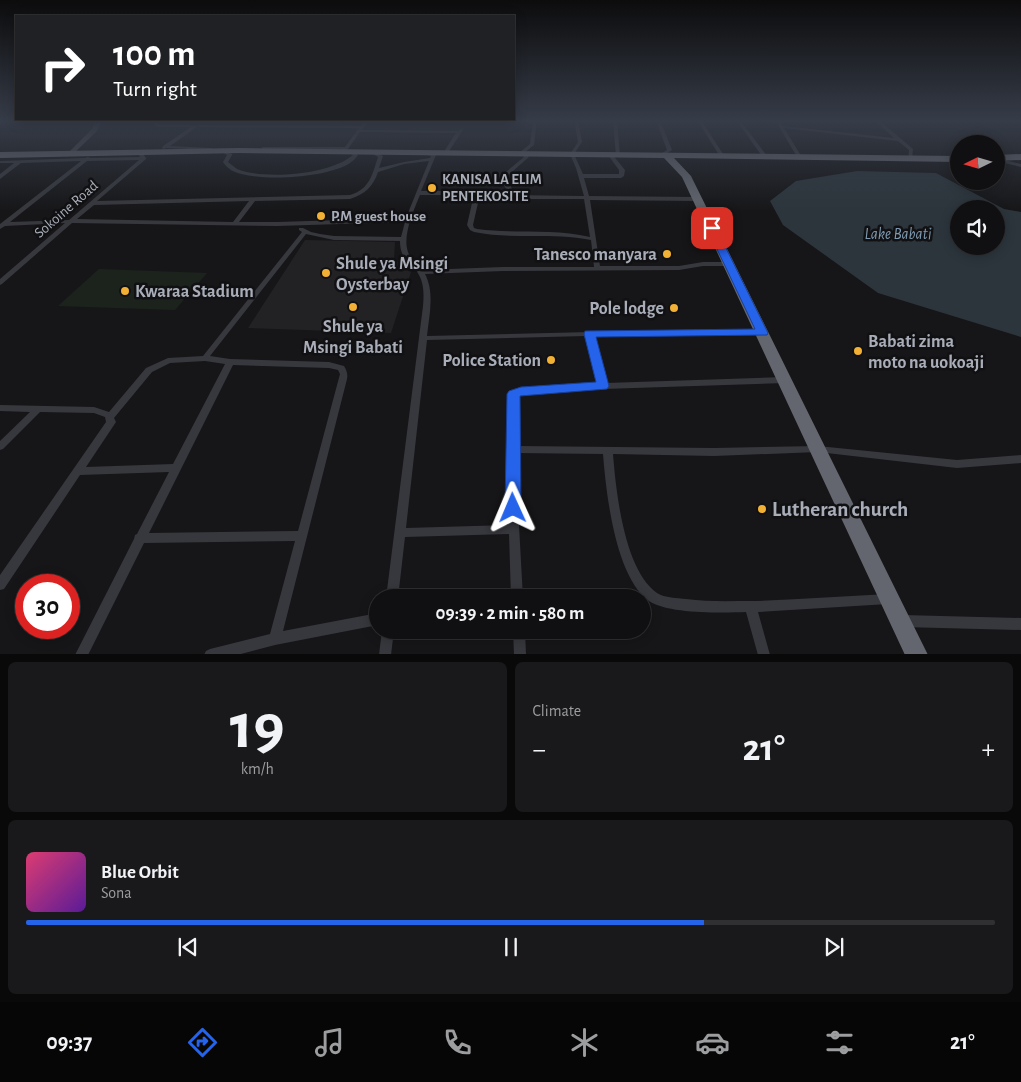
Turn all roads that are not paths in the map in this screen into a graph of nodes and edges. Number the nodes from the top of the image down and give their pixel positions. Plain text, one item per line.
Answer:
1 (222, 150) edge
2 (73, 151) edge
3 (159, 151) edge
4 (219, 151) edge
5 (280, 151) edge
6 (340, 151) edge
7 (348, 151) edge
8 (354, 151) edge
9 (447, 151) edge
10 (525, 151) edge
11 (574, 151) edge
12 (614, 151) edge
13 (669, 151) edge
14 (718, 151) edge
15 (760, 151) edge
16 (796, 151) edge
17 (911, 151) edge
18 (373, 152) junction
19 (424, 152) junction
20 (71, 153) junction
21 (445, 153) junction
22 (521, 153) junction
23 (144, 154) junction
24 (572, 154) junction
25 (614, 155) junction
26 (0, 156) edge
27 (88, 156) junction
28 (642, 156) junction
29 (664, 156) junction
30 (722, 157) junction
31 (1021, 157) edge
32 (19, 158) junction
33 (755, 158) junction
34 (1005, 158) edge
35 (432, 159) junction
36 (801, 159) junction
37 (910, 159) junction
38 (950, 159) edge
39 (0, 162) edge
40 (1005, 162) edge
41 (1021, 166) edge
42 (376, 171) junction
43 (0, 176) edge
44 (582, 176) junction
45 (686, 176) junction
46 (418, 194) junction
47 (467, 194) junction
48 (504, 197) junction
49 (588, 197) junction
50 (697, 199) junction
51 (253, 200) junction
52 (92, 203) junction
53 (408, 220) junction
54 (70, 221) junction
55 (297, 223) junction
56 (235, 224) junction
57 (2, 226) edge
58 (305, 232) junction
59 (403, 239) junction
60 (593, 239) junction
61 (728, 264) junction
62 (597, 268) junction
63 (421, 272) junction
64 (0, 283) edge
65 (763, 333) junction
66 (589, 334) junction
67 (424, 338) junction
68 (205, 358) junction
69 (230, 362) junction
70 (784, 380) junction
71 (603, 386) junction
72 (0, 408) edge
73 (38, 409) junction
74 (110, 417) junction
75 (0, 447) edge
76 (513, 449) junction
77 (818, 449) junction
78 (608, 451) junction
79 (1021, 459) edge
80 (175, 468) junction
81 (78, 471) junction
82 (513, 528) junction
83 (400, 533) junction
84 (301, 536) junction
85 (140, 538) junction
86 (0, 585) edge
87 (393, 589) edge
88 (516, 589) edge
89 (891, 599) junction
90 (751, 607) junction
91 (369, 621) edge
92 (901, 621) junction
93 (1021, 624) edge
94 (275, 639) junction
95 (387, 639) edge
96 (519, 639) edge
97 (81, 654) edge
98 (210, 654) edge
99 (386, 654) edge
100 (520, 654) edge
101 (764, 654) edge
102 (917, 654) edge

1 - 7 street
2 - 20 street
3 - 23 street
4 - 23 highway
5 - 6 highway
8 - 18 highway
9 - 21 street
10 - 22 street
11 - 24 street
12 - 25 street
13 - 29 street
14 - 30 street
15 - 33 street
16 - 36 street
17 - 37 street
18 - 19 highway
18 - 42 street
19 - 21 highway
19 - 35 street
20 - 27 highway
20 - 32 highway
21 - 22 highway
22 - 24 highway
22 - 48 street
23 - 27 highway
23 - 52 street, Sokoine Road
24 - 25 highway
24 - 44 street
25 - 28 highway
25 - 44 street
26 - 32 highway
27 - 32 street
27 - 57 street
28 - 29 highway
28 - 45 highway
29 - 30 highway
29 - 45 highway
30 - 33 highway
31 - 34 highway
32 - 39 street
32 - 43 street
33 - 36 highway
35 - 42 street
35 - 46 street
36 - 37 highway
37 - 38 highway
40 - 41 street
42 - 51 street
44 - 49 street
45 - 50 highway
46 - 47 street
46 - 53 street
47 - 48 street
47 - 60 street
48 - 49 street
49 - 50 street
49 - 60 street
50 - 61 highway
51 - 52 street
51 - 56 street
52 - 54 street, Sokoine Road
53 - 55 street
53 - 59 street
54 - 56 street
54 - 57 street
54 - 64 street, Sokoine Road
55 - 56 street
55 - 58 street
58 - 59 street
58 - 68 street
59 - 63 street
60 - 62 street
61 - 62 street
61 - 65 highway
62 - 63 street
63 - 67 street
65 - 66 street
65 - 70 highway
66 - 67 street
66 - 71 street
67 - 83 street
68 - 69 street
68 - 74 street
69 - 80 street
69 - 84 street
70 - 71 street
70 - 77 highway
71 - 76 street
72 - 73 street
73 - 74 street
73 - 75 street
74 - 81 street
76 - 78 street
76 - 82 street
77 - 78 street
77 - 79 street
77 - 89 highway
78 - 90 street
80 - 81 street
80 - 85 street
81 - 86 street
82 - 83 street
82 - 88 street
83 - 87 street
84 - 85 street
84 - 94 street
85 - 97 street
89 - 90 street
89 - 92 highway
90 - 101 street
91 - 94 street
92 - 93 street
92 - 102 highway
94 - 98 street
95 - 99 street
96 - 100 street

